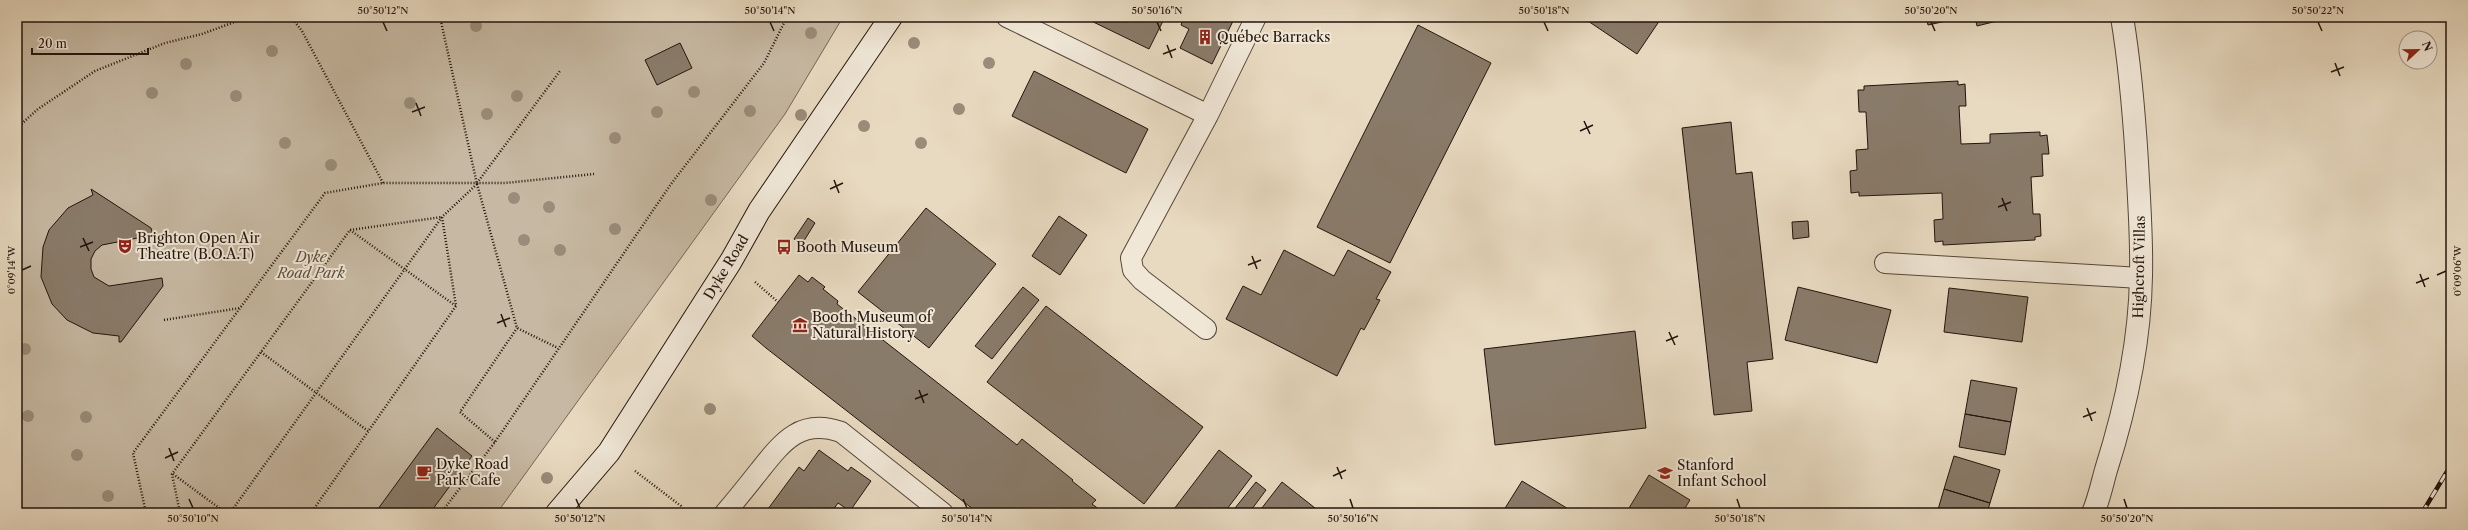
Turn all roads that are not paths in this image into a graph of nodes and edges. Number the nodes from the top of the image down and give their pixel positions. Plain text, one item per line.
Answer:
1 (891, 17) edge
2 (1007, 17) edge
3 (1256, 17) edge
4 (2122, 17) edge
5 (1208, 115) junction
6 (1885, 263) dead end
7 (2141, 278) junction
8 (1206, 328) dead end
9 (557, 513) edge
10 (725, 513) edge
11 (943, 513) edge
12 (2093, 513) edge

1 - 9 street, Dyke Road
2 - 5 lane
3 - 5 lane
4 - 7 street, Highcroft Villas
5 - 8 lane
6 - 7 lane
7 - 12 street, Highcroft Villas
10 - 11 lane

